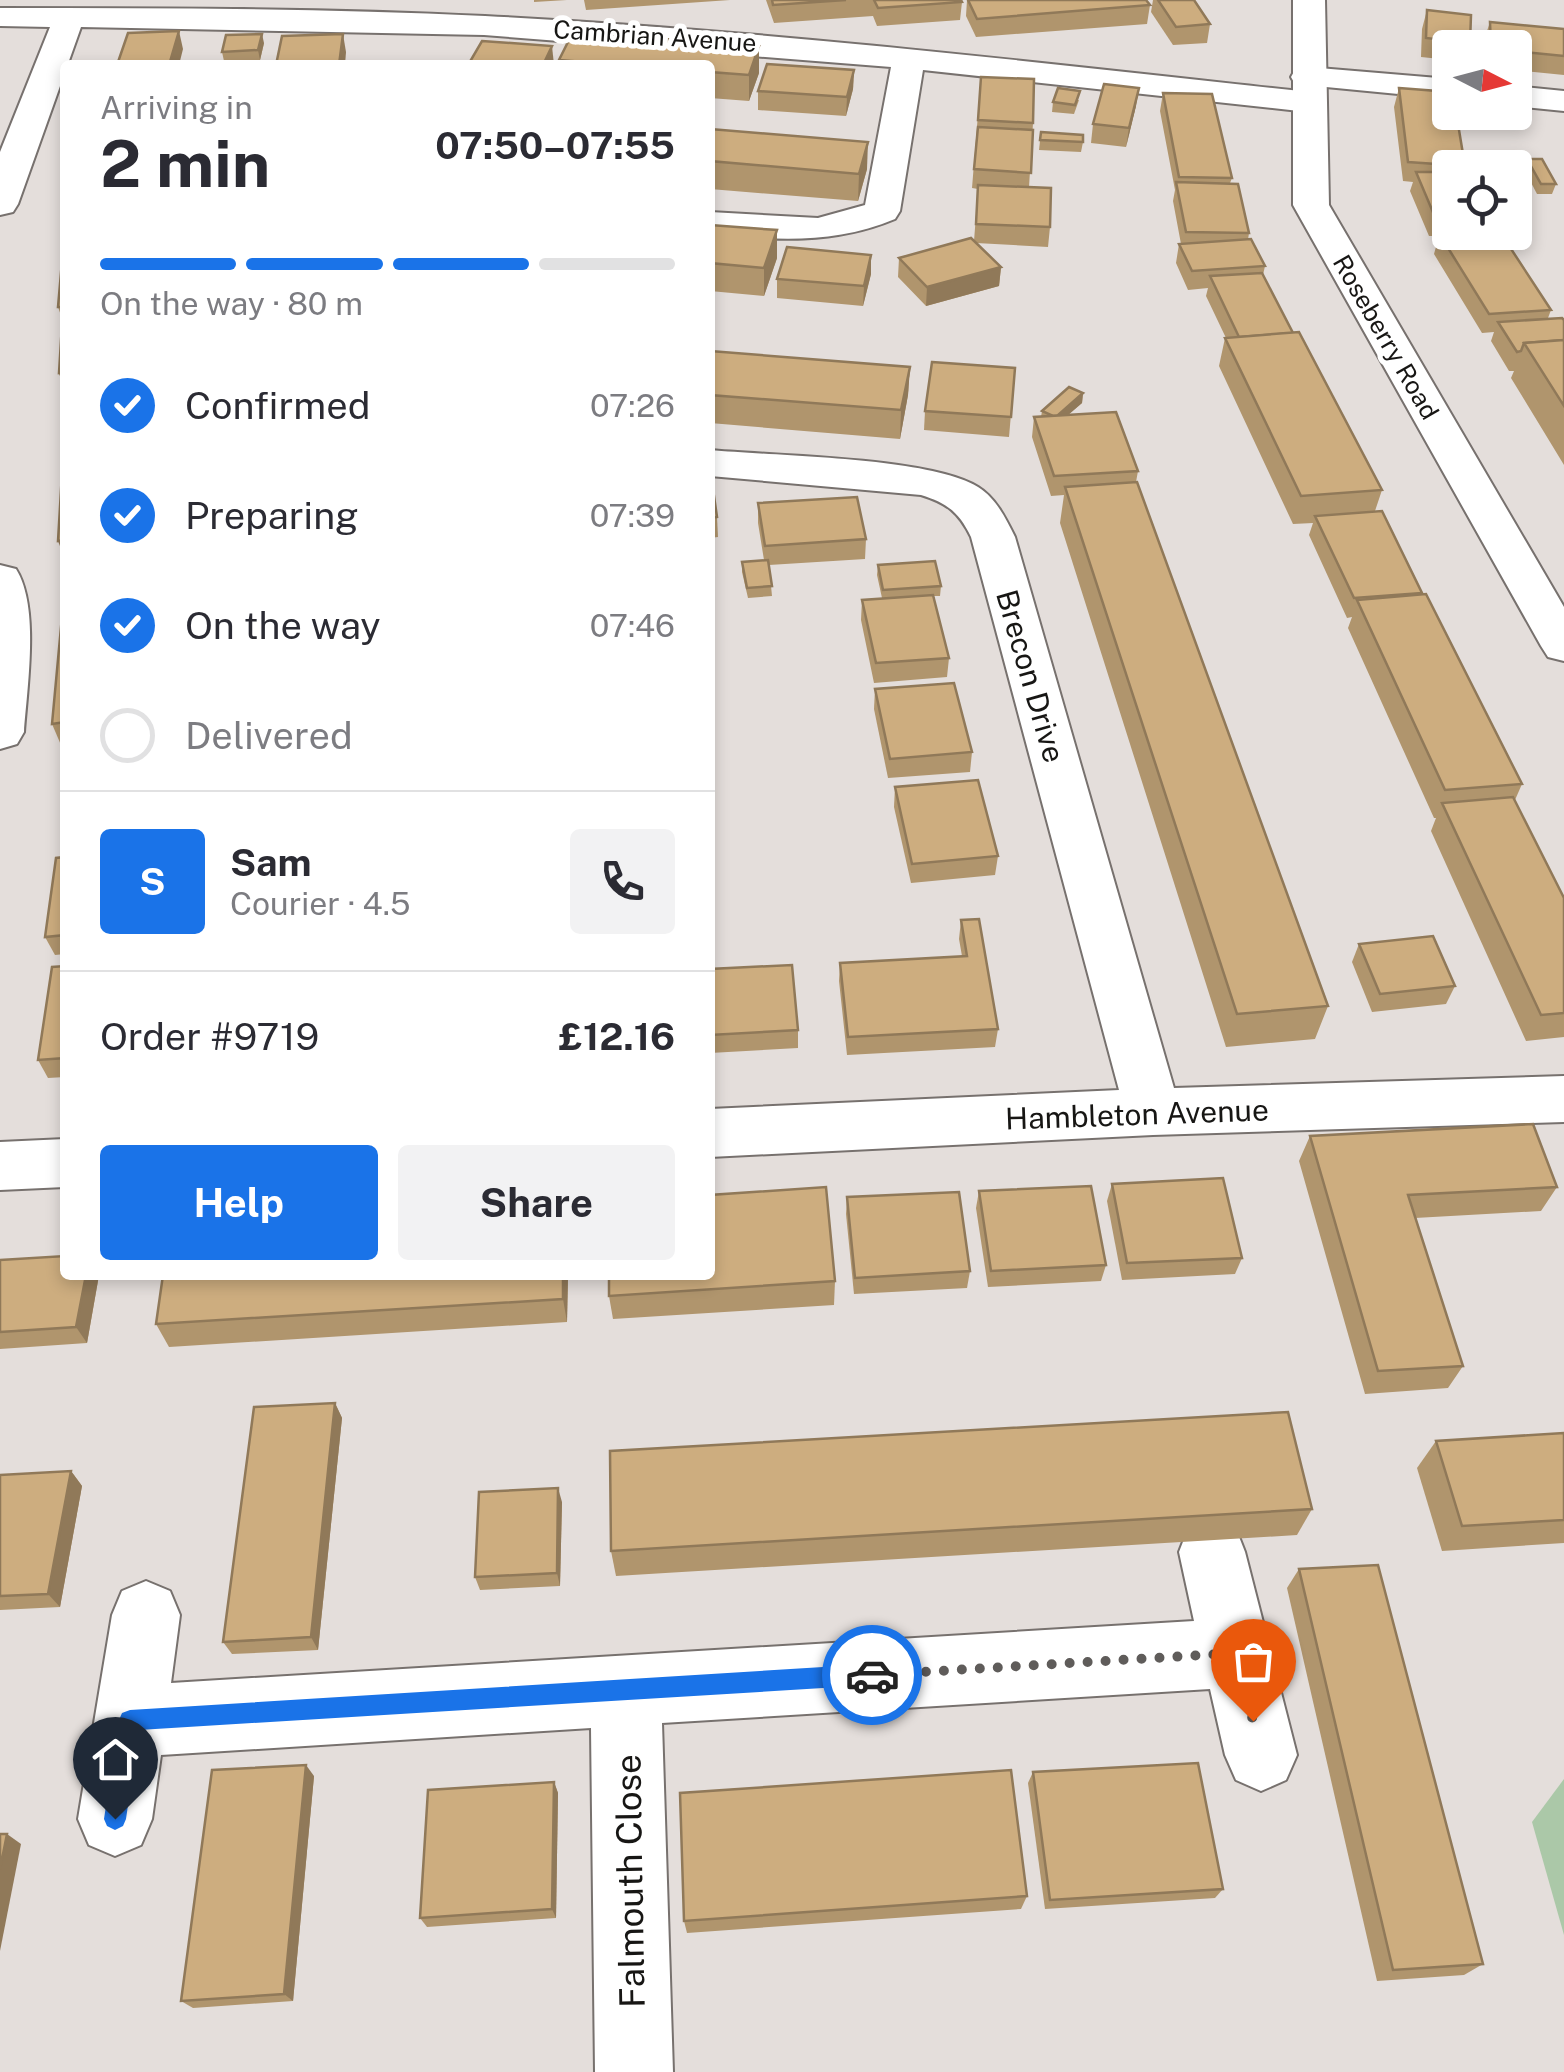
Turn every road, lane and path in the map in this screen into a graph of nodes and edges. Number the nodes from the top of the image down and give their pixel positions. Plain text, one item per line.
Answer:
1 (1308, 0) edge
2 (0, 17) edge
3 (69, 18) junction
4 (910, 57) junction
5 (1307, 89) junction
6 (1432, 90) edge
7 (1532, 98) edge
8 (1564, 101) edge
9 (0, 204) edge
10 (715, 224) edge
11 (715, 463) edge
12 (0, 579) edge
13 (1564, 646) edge
14 (0, 732) edge
15 (1562, 1104) edge
16 (1153, 1112) junction
17 (715, 1133) edge
18 (60, 1163) edge
19 (0, 1166) edge
20 (1212, 1552) edge
21 (146, 1615) dead end
22 (1237, 1653) junction
23 (626, 1689) junction
24 (130, 1720) junction
25 (1261, 1756) dead end
26 (115, 1819) dead end
27 (634, 2072) edge

1 - 5 street, Roseberry Road
2 - 3 street, Cambrian Avenue
3 - 4 street, Cambrian Avenue
3 - 9 street
4 - 5 street, Cambrian Avenue
4 - 10 street
5 - 6 street, Cambrian Avenue
5 - 13 street, Roseberry Road
7 - 8 street
11 - 16 street, Brecon Drive
12 - 14 street
15 - 16 street, Hambleton Avenue
16 - 17 street, Hambleton Avenue
18 - 19 street
20 - 22 street
21 - 24 street
22 - 23 street
22 - 25 street
23 - 24 street
23 - 27 street, Falmouth Close
24 - 26 street

